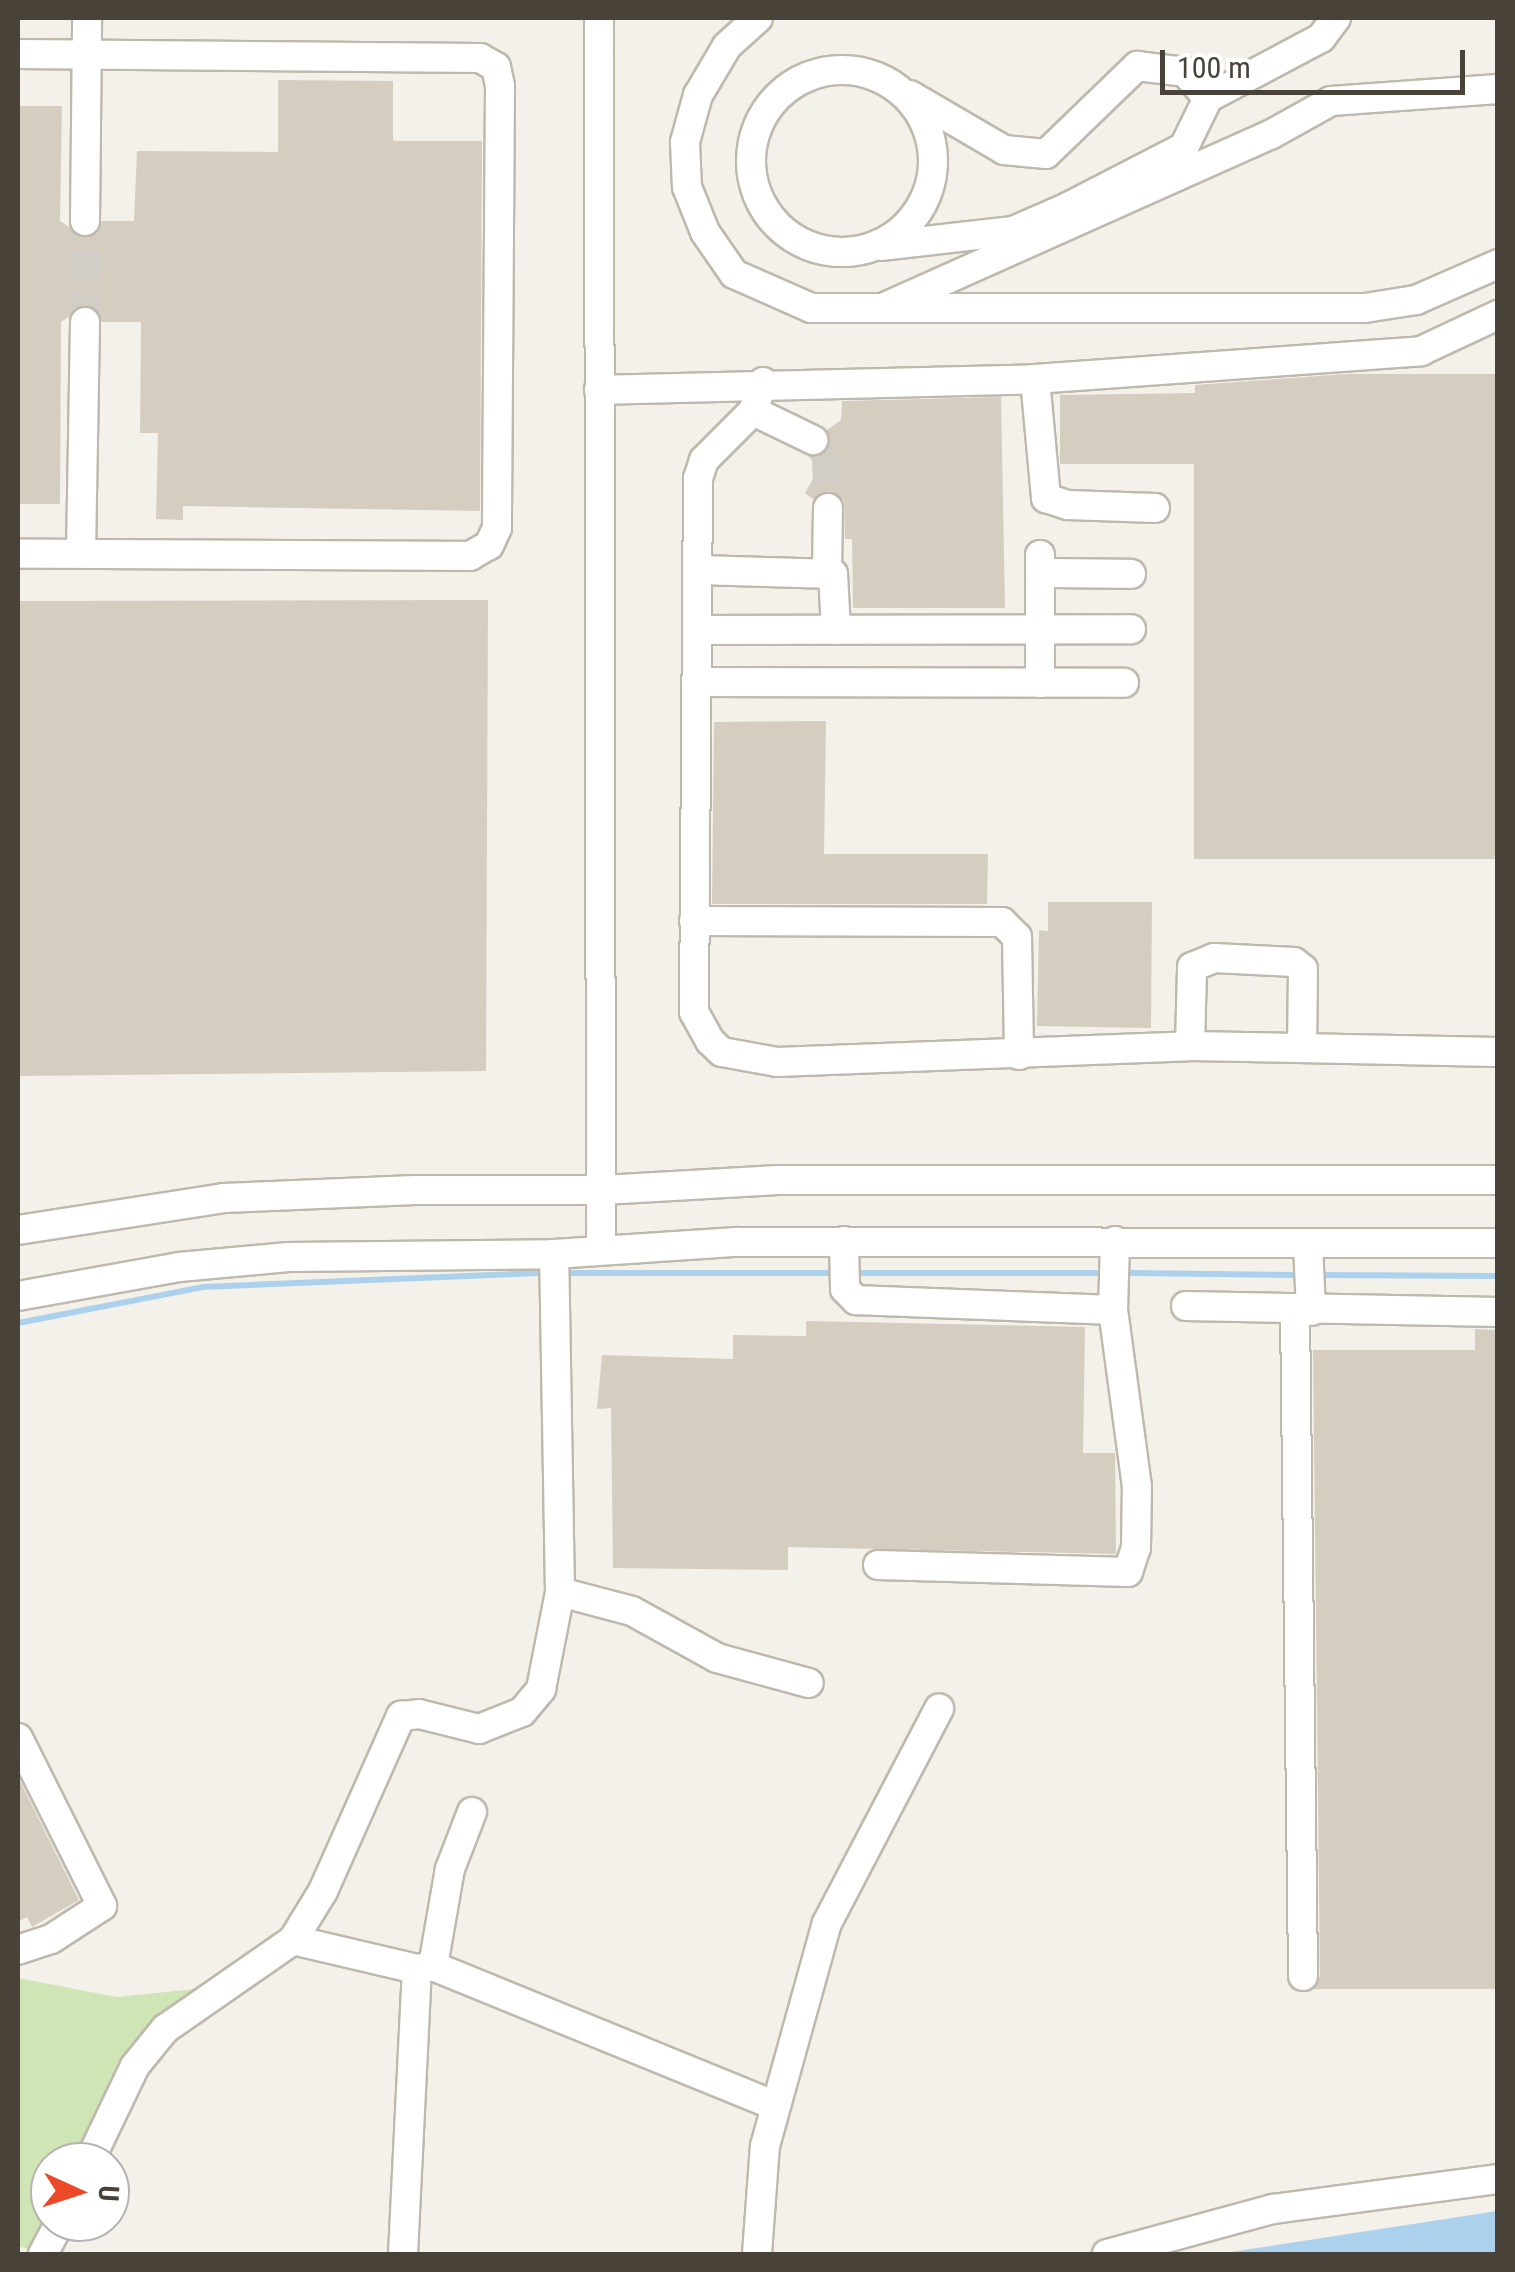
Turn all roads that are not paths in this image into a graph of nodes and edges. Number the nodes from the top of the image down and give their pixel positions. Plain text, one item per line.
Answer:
1 (87, 18) edge
2 (598, 18) edge
3 (758, 18) edge
4 (1336, 18) edge
5 (18, 54) edge
6 (86, 56) junction
7 (900, 89) junction
8 (1498, 89) edge
9 (1208, 98) junction
10 (85, 221) tunnel mouth
11 (878, 246) junction
12 (1498, 264) edge
13 (872, 312) junction
14 (1498, 315) edge
15 (85, 322) tunnel mouth
16 (1035, 379) junction
17 (762, 382) junction
18 (599, 390) junction
19 (752, 411) junction
20 (812, 440) dead end
21 (828, 508) tunnel mouth
22 (1155, 508) dead end
23 (18, 554) edge
24 (81, 554) junction
25 (699, 570) junction
26 (827, 573) junction
27 (1132, 574) dead end
28 (1130, 629) dead end
29 (699, 630) junction
30 (836, 630) junction
31 (1039, 630) junction
32 (700, 682) junction
33 (1040, 682) junction
34 (1124, 682) dead end
35 (694, 921) junction
36 (1190, 1046) junction
37 (1302, 1048) junction
38 (1498, 1052) edge
39 (1019, 1055) junction
40 (1498, 1180) edge
41 (603, 1190) junction
42 (18, 1230) edge
43 (1115, 1241) junction
44 (1498, 1242) edge
45 (601, 1250) junction
46 (554, 1254) junction
47 (844, 1262) junction
48 (1307, 1283) junction
49 (18, 1296) edge
50 (1186, 1306) dead end
51 (1113, 1310) junction
52 (1498, 1312) edge
53 (878, 1565) dead end
54 (560, 1592) junction
55 (809, 1683) dead end
56 (940, 1710) dead end
57 (18, 1738) edge
58 (472, 1812) dead end
59 (293, 1940) junction
60 (18, 1950) edge
61 (425, 1968) junction
62 (1303, 1976) dead end
63 (776, 2106) junction
64 (97, 2142) edge
65 (1498, 2179) edge
66 (403, 2254) edge
67 (757, 2254) edge
68 (1108, 2254) edge

1 - 6 street
2 - 18 street
3 - 13 street
4 - 9 street
5 - 6 street
6 - 10 street
6 - 24 street
7 - 9 street
7 - 11 street
7 - 11 street
8 - 13 street
9 - 11 street
12 - 13 street
14 - 16 street
15 - 24 street
16 - 17 street
16 - 22 street
17 - 18 street
17 - 19 street
18 - 41 street
19 - 20 street
19 - 25 street
21 - 26 street
23 - 24 street
25 - 26 street
25 - 29 street
26 - 30 street
27 - 31 street
28 - 31 street
29 - 30 street
29 - 32 street
30 - 31 street
31 - 33 street
32 - 33 street
32 - 35 street
33 - 34 street
35 - 39 street
35 - 39 street
36 - 37 street
36 - 37 street
36 - 39 street
37 - 38 street
40 - 41 street
41 - 42 street
41 - 45 street
43 - 47 street
43 - 48 street
43 - 51 street
44 - 48 street
45 - 46 street
45 - 47 street
46 - 49 street
46 - 54 street
47 - 51 street
48 - 50 street
48 - 52 street
48 - 62 street
51 - 53 street
54 - 55 street
54 - 59 street
56 - 63 street
57 - 60 street
58 - 61 street
59 - 61 street
59 - 64 street
61 - 63 street
61 - 66 street
63 - 67 street
65 - 68 street

